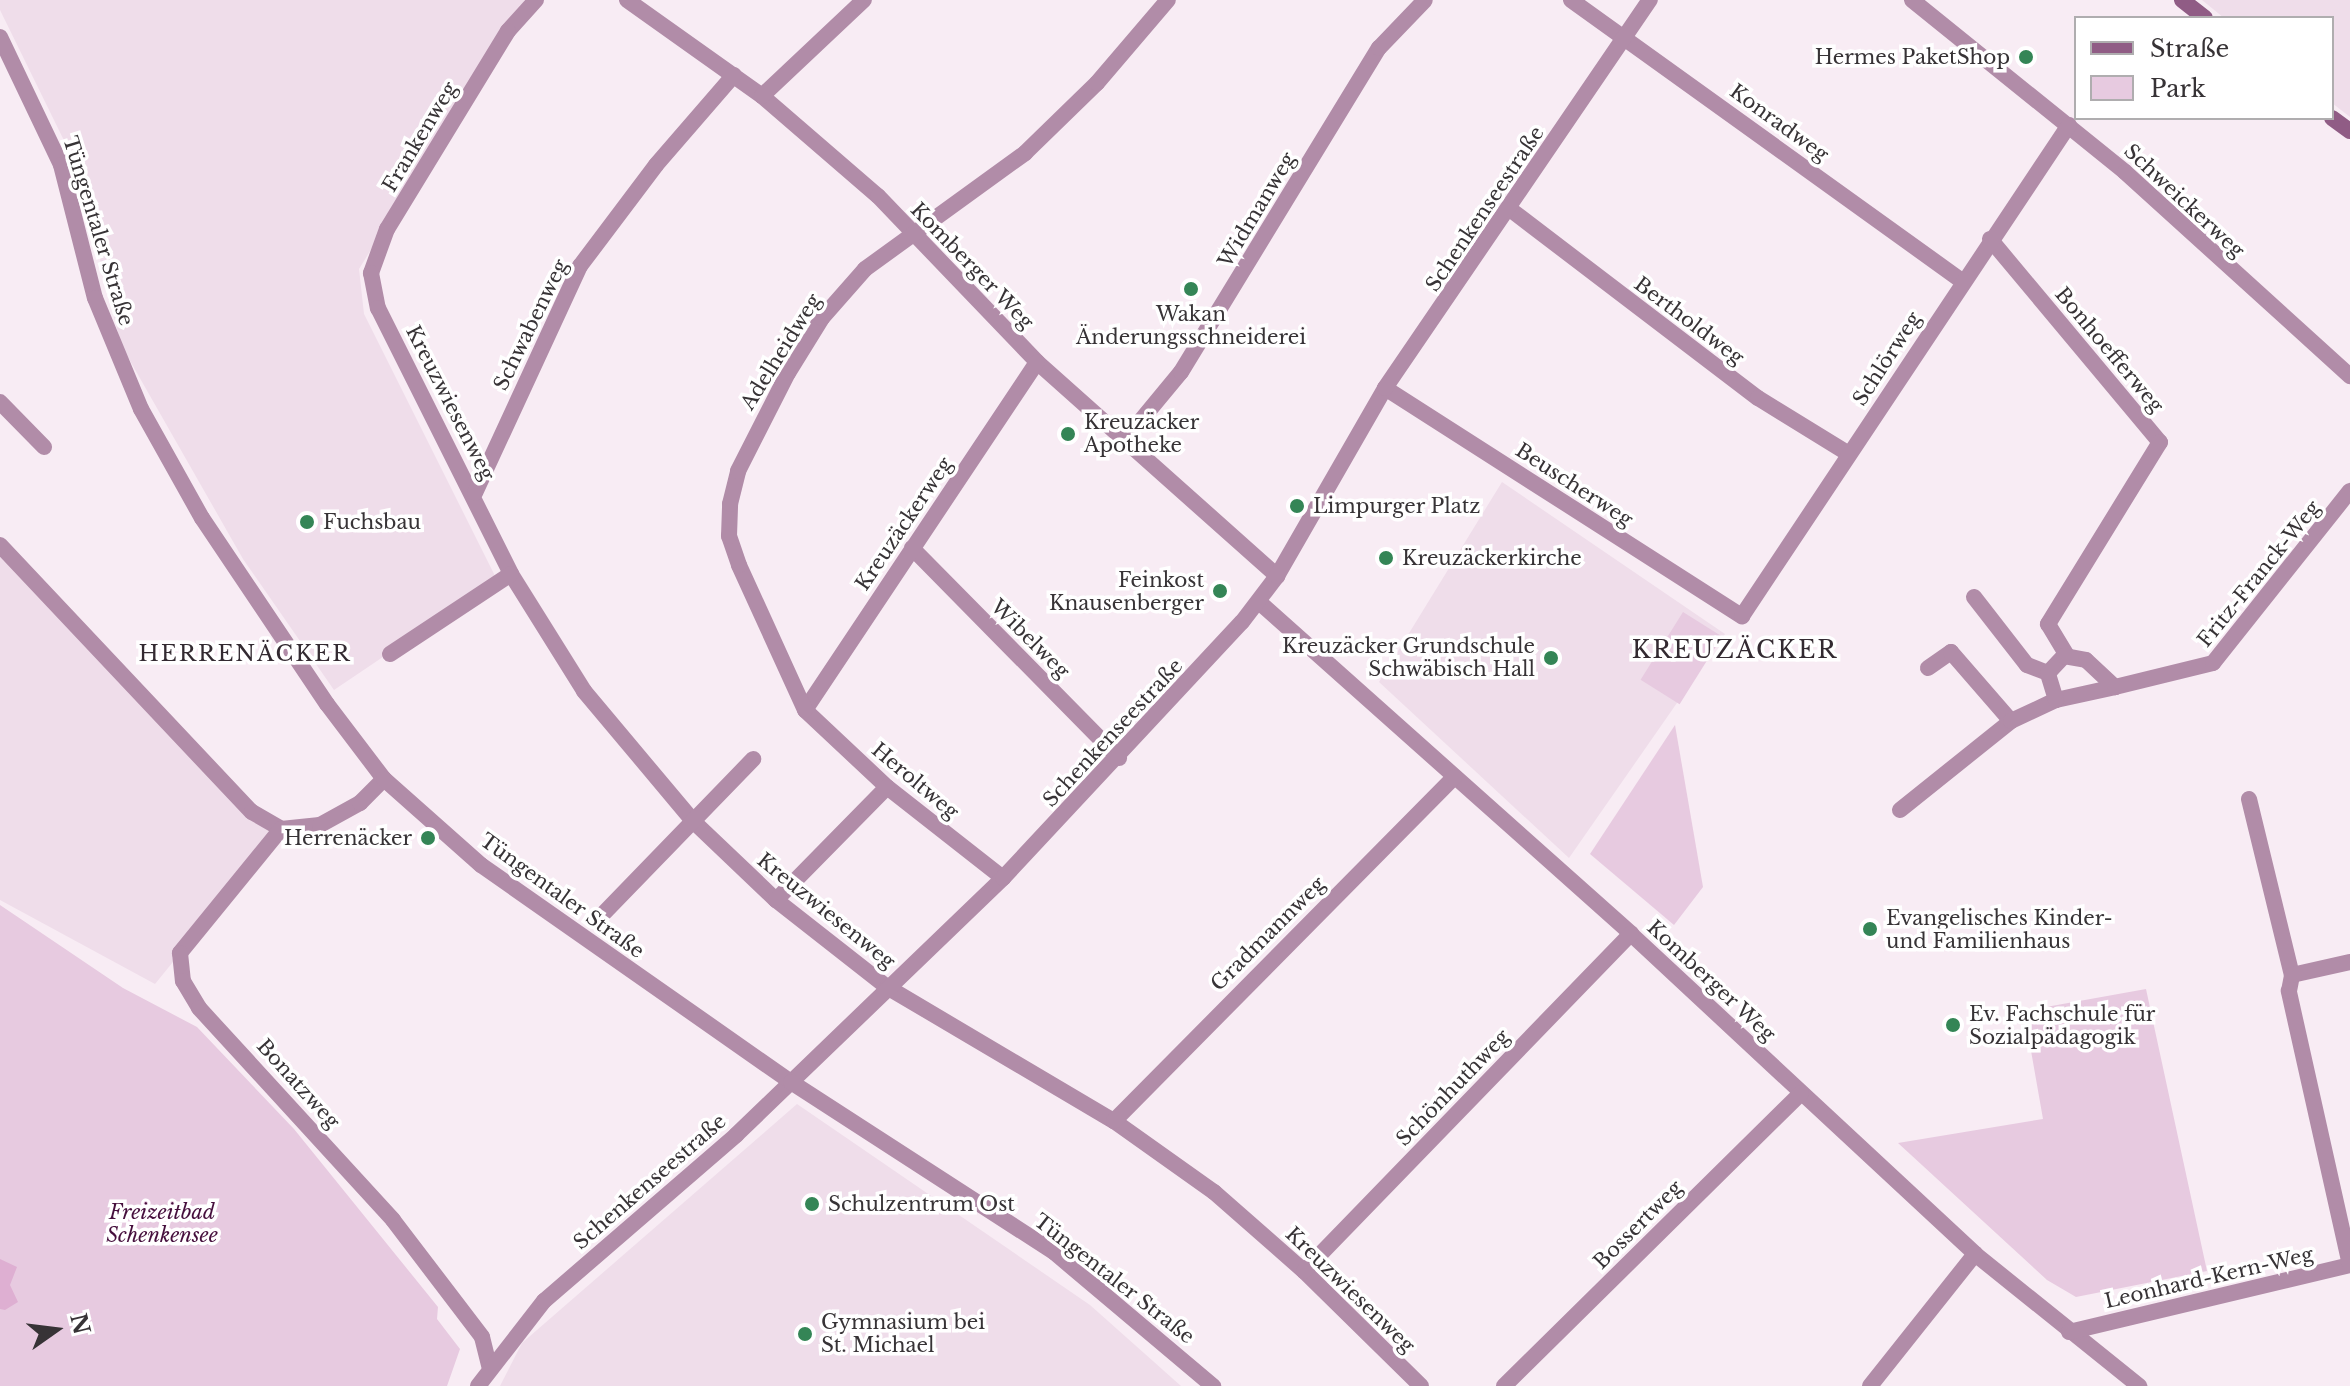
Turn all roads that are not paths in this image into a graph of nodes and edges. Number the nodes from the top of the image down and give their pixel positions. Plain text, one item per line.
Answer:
1 (536, 0) edge
2 (627, 0) edge
3 (864, 0) edge
4 (1168, 0) edge
5 (1425, 0) edge
6 (1571, 0) edge
7 (1650, 0) edge
8 (1912, 0) edge
9 (2182, 0) edge
10 (2202, 16) edge
11 (1623, 34) junction
12 (0, 37) edge
13 (734, 75) junction
14 (762, 96) junction
15 (2069, 125) junction
16 (1511, 210) junction
17 (912, 233) junction
18 (1990, 239) junction
19 (1962, 281) junction
20 (378, 308) joint
21 (1037, 362) junction
22 (2350, 376) edge
23 (1385, 388) junction
24 (0, 402) edge
25 (1123, 442) junction
26 (44, 447) dead end
27 (1849, 454) junction
28 (2350, 491) edge
29 (475, 493) junction
30 (2344, 510) edge
31 (0, 545) edge
32 (912, 548) junction
33 (511, 574) junction
34 (1277, 576) junction
35 (1974, 597) dead end
36 (1259, 602) junction
37 (1742, 616) joint
38 (390, 654) dead end
39 (2067, 656) junction
40 (1928, 668) dead end
41 (2048, 673) junction
42 (2115, 687) junction
43 (2056, 700) junction
44 (805, 710) junction
45 (2011, 721) junction
46 (1119, 758) junction
47 (753, 759) dead end
48 (1454, 777) junction
49 (384, 779) junction
50 (887, 787) junction
51 (2249, 799) dead end
52 (1900, 810) dead end
53 (694, 822) junction
54 (281, 829) junction
55 (1003, 878) junction
56 (776, 900) junction
57 (603, 914) dead end
58 (1631, 934) junction
59 (2350, 962) edge
60 (2292, 975) junction
61 (887, 987) junction
62 (791, 1082) junction
63 (1801, 1093) junction
64 (1114, 1121) junction
65 (2345, 1224) edge
66 (1975, 1254) junction
67 (2350, 1266) edge
68 (1304, 1271) junction
69 (2069, 1332) junction
70 (489, 1366) junction
71 (478, 1386) edge
72 (1213, 1386) edge
73 (1421, 1386) edge
74 (1504, 1386) edge
75 (1870, 1386) edge
76 (2139, 1386) edge

1 - 20 street, Frankenweg
2 - 13 street, Komberger Weg
3 - 14 street
4 - 17 street, Adelheidweg
5 - 25 street, Widmanweg
6 - 11 street, Konradweg
7 - 11 street, Schenkenseestraße
8 - 15 street, Schweickerweg
9 - 10 main road
11 - 16 street, Schenkenseestraße
11 - 19 street, Konradweg
12 - 49 street, Tüngentaler Straße
13 - 14 street, Komberger Weg
13 - 29 street, Schwabenweg
14 - 17 street, Komberger Weg
15 - 18 street, Schlörweg
15 - 22 street, Schweickerweg
16 - 23 street, Schenkenseestraße
16 - 27 street, Bertholdweg
17 - 21 street, Komberger Weg
17 - 44 street, Adelheidweg
18 - 19 street, Schlörweg
18 - 39 street, Bonhoefferweg
19 - 27 street, Schlörweg
20 - 29 street, Kreuzwiesenweg
21 - 25 street, Komberger Weg
21 - 32 street, Kreuzäckerweg
23 - 34 street, Schenkenseestraße
23 - 37 street, Beuscherweg
24 - 26 street
25 - 34 street, Komberger Weg
27 - 37 street, Schlörweg
28 - 30 street, Fritz-Franck-Weg
29 - 33 street, Kreuzwiesenweg
30 - 42 street, Fritz-Franck-Weg
31 - 54 street
32 - 44 street, Kreuzäckerweg
32 - 46 street, Wibelweg
33 - 38 street
33 - 53 street, Kreuzwiesenweg
34 - 36 street, Schenkenseestraße
35 - 41 street
36 - 46 street, Schenkenseestraße
36 - 48 street, Komberger Weg
39 - 41 street
39 - 42 street
40 - 45 street
41 - 43 street
42 - 43 street, Fritz-Franck-Weg
43 - 45 street, Fritz-Franck-Weg
44 - 50 street, Heroltweg
45 - 52 street, Fritz-Franck-Weg
46 - 55 street, Schenkenseestraße
47 - 53 street
48 - 58 street, Komberger Weg
48 - 64 street, Gradmannweg
49 - 54 street
49 - 62 street, Tüngentaler Straße
50 - 55 street, Heroltweg
50 - 56 street
51 - 60 street, Leonhard-Kern-Weg
53 - 56 street, Kreuzwiesenweg
53 - 57 street
54 - 70 street, Bonatzweg
55 - 61 street, Schenkenseestraße
56 - 61 street, Kreuzwiesenweg
58 - 63 street, Komberger Weg
58 - 68 street, Schönhuthweg
59 - 60 street
60 - 65 street, Leonhard-Kern-Weg
61 - 62 street, Schenkenseestraße
61 - 64 street, Kreuzwiesenweg
62 - 70 street, Schenkenseestraße
62 - 72 street, Tüngentaler Straße
63 - 66 street, Komberger Weg
63 - 74 street, Bossertweg
64 - 68 street, Kreuzwiesenweg
65 - 67 street, Leonhard-Kern-Weg
66 - 69 street, Komberger Weg
66 - 75 street
67 - 69 street, Leonhard-Kern-Weg
68 - 73 street, Kreuzwiesenweg
69 - 76 street, Komberger Weg
70 - 71 street, Schenkenseestraße

